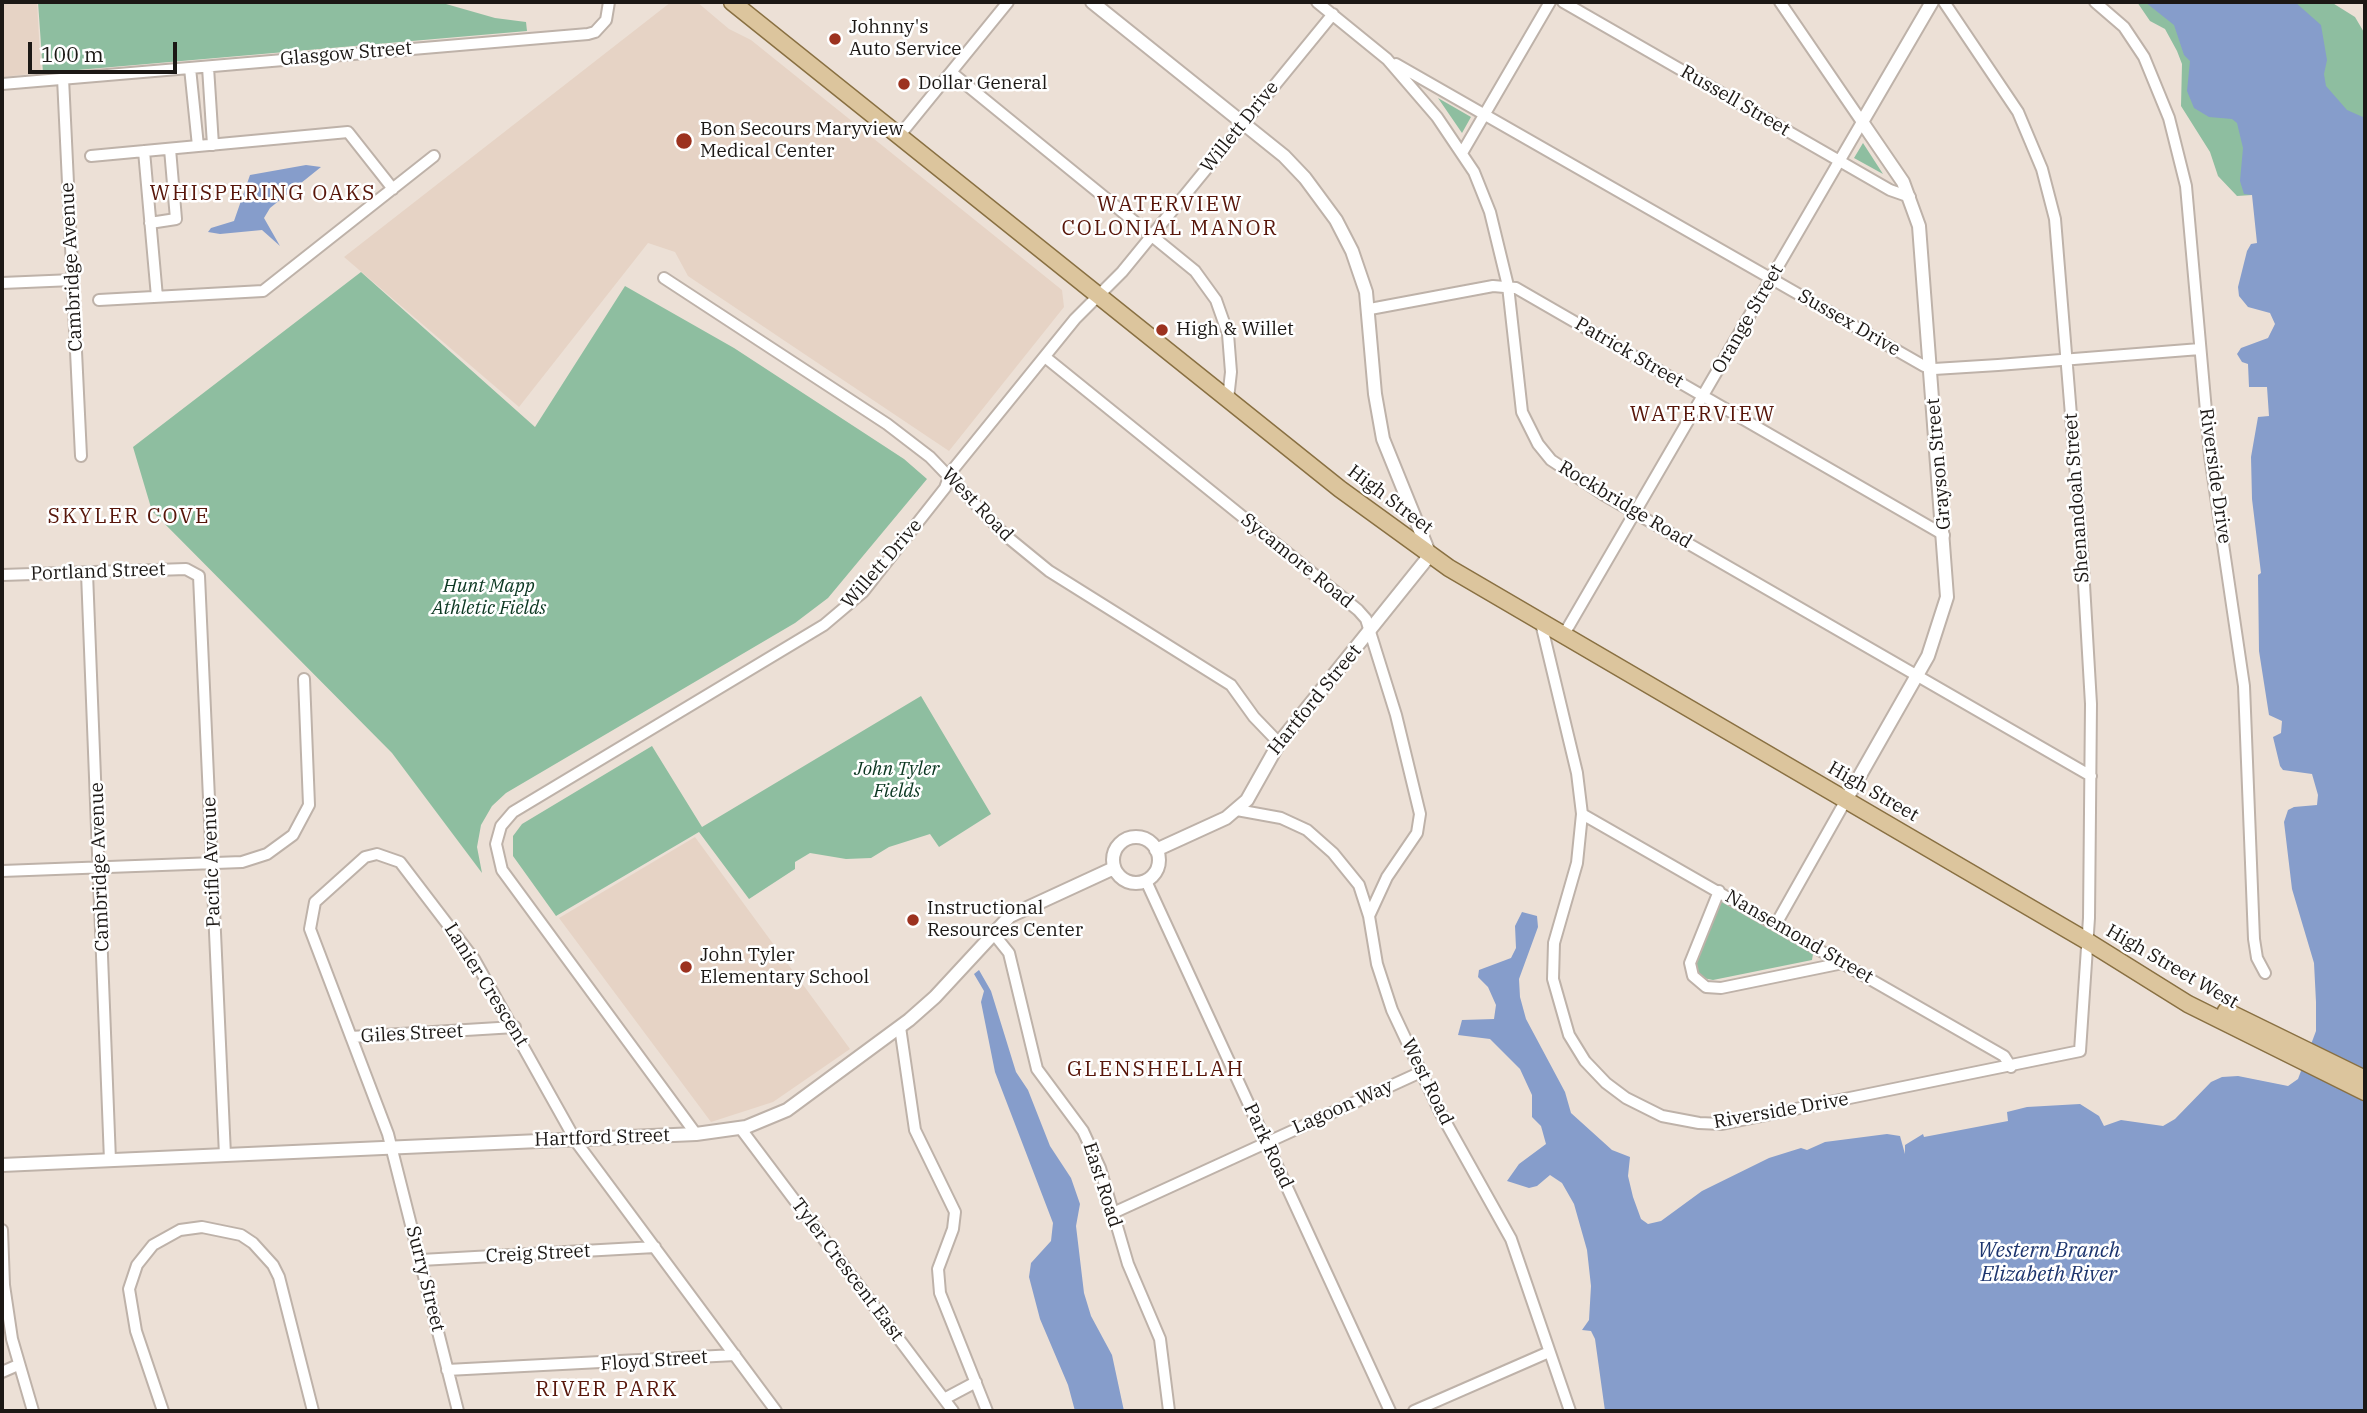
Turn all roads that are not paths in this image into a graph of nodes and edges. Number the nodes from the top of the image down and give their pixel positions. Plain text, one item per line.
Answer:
1 (609, 2) edge
2 (1009, 2) edge
3 (1092, 2) edge
4 (1317, 2) edge
5 (1550, 2) edge
6 (1563, 2) edge
7 (1780, 2) edge
8 (1932, 2) edge
9 (1944, 2) edge
10 (2095, 2) edge
11 (741, 5) edge
12 (1333, 14) junction
13 (1387, 59) junction
14 (208, 67) junction
15 (190, 68) junction
16 (952, 73) junction
17 (63, 78) junction
18 (2, 84) edge
19 (1485, 114) junction
20 (1243, 122) junction
21 (1862, 122) junction
22 (899, 136) junction
23 (214, 145) junction
24 (198, 146) junction
25 (170, 149) junction
26 (144, 151) junction
27 (1462, 153) junction
28 (91, 156) dead end
29 (434, 156) dead end
30 (1840, 161) junction
31 (393, 189) junction
32 (1910, 197) junction
33 (150, 223) junction
34 (1152, 235) junction
35 (664, 278) dead end
36 (1772, 279) junction
37 (72, 280) junction
38 (2, 283) edge
39 (1508, 286) junction
40 (157, 297) junction
41 (1099, 297) junction
42 (99, 300) dead end
43 (1370, 309) junction
44 (2200, 349) junction
45 (1045, 357) junction
46 (2066, 360) junction
47 (1931, 369) junction
48 (1703, 396) junction
49 (1228, 399) junction
50 (81, 456) dead end
51 (949, 476) junction
52 (1635, 513) junction
53 (1944, 535) junction
54 (1430, 555) junction
55 (194, 571) joint
56 (87, 573) junction
57 (2, 575) edge
58 (1541, 623) junction
59 (1371, 630) junction
60 (1563, 636) junction
61 (1918, 676) junction
62 (304, 679) dead end
63 (1279, 743) junction
64 (2091, 776) junction
65 (1846, 800) junction
66 (1237, 810) junction
67 (1582, 814) junction
68 (1156, 850) junction
69 (211, 864) junction
70 (101, 867) junction
71 (1114, 867) junction
72 (2, 871) edge
73 (1146, 881) junction
74 (1719, 891) junction
75 (1369, 916) junction
76 (1776, 924) junction
77 (993, 933) junction
78 (2087, 941) junction
79 (1843, 962) junction
80 (2265, 973) dead end
81 (2083, 1023) joint
82 (515, 1027) junction
83 (900, 1027) junction
84 (351, 1037) junction
85 (2284, 1046) junction
86 (2011, 1068) junction
87 (1421, 1072) junction
88 (2365, 1079) edge
89 (2365, 1093) edge
90 (741, 1129) junction
91 (696, 1134) junction
92 (575, 1139) junction
93 (1266, 1142) junction
94 (391, 1147) junction
95 (225, 1155) junction
96 (110, 1160) junction
97 (2, 1166) edge
98 (1113, 1213) junction
99 (2, 1230) edge
100 (655, 1247) junction
101 (421, 1260) junction
102 (1549, 1352) junction
103 (736, 1355) junction
104 (18, 1365) junction
105 (447, 1370) junction
106 (2, 1372) edge
107 (976, 1382) junction
108 (944, 1399) junction
109 (33, 1411) edge
110 (163, 1411) edge
111 (313, 1411) edge
112 (458, 1411) edge
113 (776, 1411) edge
114 (953, 1411) edge
115 (987, 1411) edge
116 (1169, 1411) edge
117 (1390, 1411) edge
118 (1414, 1411) edge
119 (1570, 1411) edge

1 - 14 street, Glasgow Street
2 - 16 street
3 - 20 street
4 - 12 street, Rockbridge Road
5 - 19 street
6 - 30 street, Russell Street
7 - 21 street, Grayson Street
8 - 21 street, Orange Street
9 - 46 street, Shenandoah Street
10 - 44 street, Riverside Drive
11 - 22 main road, High Street
12 - 13 street, Rockbridge Road
12 - 20 street, Willett Drive
13 - 19 street, Sussex Drive
13 - 27 street, Rockbridge Road
14 - 15 street, Glasgow Street
14 - 23 street
15 - 17 street, Glasgow Street
15 - 24 street
16 - 22 street
16 - 34 street
17 - 18 street, Glasgow Street
17 - 37 street, Cambridge Avenue
19 - 27 street
19 - 36 street, Sussex Drive
20 - 34 street, Willett Drive
20 - 43 street
21 - 30 street, Orange Street
21 - 32 street, Grayson Street
22 - 41 main road, High Street
23 - 24 street
23 - 31 street
24 - 25 street
25 - 26 street
25 - 33 street
26 - 28 street
26 - 33 street
27 - 39 street, Rockbridge Road
29 - 31 street
30 - 32 street, Russell Street
30 - 36 street, Orange Street
31 - 40 street
32 - 47 street, Grayson Street
33 - 40 street
34 - 41 street, Willett Drive
34 - 49 street
35 - 51 street, West Road
36 - 47 street, Sussex Drive
36 - 48 street, Orange Street
37 - 38 street
37 - 50 street, Cambridge Avenue
39 - 43 street
39 - 48 street, Patrick Street
39 - 52 street, Rockbridge Road
40 - 42 street
41 - 45 street, Willett Drive
41 - 49 main road, High Street
43 - 54 street
44 - 46 street
44 - 80 street, Riverside Drive
45 - 51 street, Willett Drive
45 - 59 street, Sycamore Road
46 - 47 street
46 - 64 street, Shenandoah Street
47 - 53 street, Grayson Street
48 - 52 street, Orange Street
48 - 53 street, Patrick Street
49 - 54 main road, High Street
51 - 63 street, West Road
51 - 91 street, Willett Drive
52 - 60 street, Orange Street
52 - 61 street, Rockbridge Road
53 - 61 street, Grayson Street
54 - 58 main road, High Street
54 - 59 street, Hartford Street
55 - 56 street, Portland Street
55 - 69 street, Pacific Avenue
56 - 57 street, Portland Street
56 - 70 street, Cambridge Avenue
58 - 60 main road, High Street
58 - 67 street, Riverside Drive
59 - 63 street, Hartford Street
59 - 75 street, Sycamore Road
60 - 65 main road, High Street
61 - 64 street, Rockbridge Road
61 - 65 street, Grayson Street
62 - 69 street
63 - 66 street, Hartford Street
64 - 78 street, Shenandoah Street
65 - 76 street, Grayson Street
65 - 78 main road, High Street
66 - 68 street, Hartford Street
66 - 75 street, West Road
67 - 74 street, Nansemond Street
67 - 86 street, Riverside Drive
68 - 71 street
68 - 73 street
69 - 70 street
69 - 95 street, Pacific Avenue
70 - 72 street
70 - 96 street, Cambridge Avenue
71 - 73 street
71 - 77 street, Hartford Street
73 - 93 street, Park Road
74 - 76 street, Nansemond Street
74 - 79 street
75 - 87 street, West Road
76 - 79 street, Nansemond Street
77 - 83 street, Hartford Street
77 - 98 street, East Road
78 - 81 street, Shenandoah Street
78 - 85 main road, High Street West
79 - 86 street, Nansemond Street
81 - 86 street, Riverside Drive
82 - 84 street, Giles Street
82 - 84 street, Lanier Crescent
82 - 92 street, Lanier Crescent
83 - 90 street, Hartford Street
83 - 107 street
84 - 94 street, Lanier Crescent
85 - 88 main road, High Street West
85 - 89 main road, High Street West
87 - 93 street, Lagoon Way
87 - 102 street, West Road
90 - 91 street, Hartford Street
90 - 108 street, Tyler Crescent East
91 - 92 street, Hartford Street
92 - 94 street, Hartford Street
92 - 100 street, Lanier Crescent
93 - 98 street, Lagoon Way
93 - 117 street, Park Road
94 - 95 street, Hartford Street
94 - 101 street, Surry Street
95 - 96 street, Hartford Street
96 - 97 street, Hartford Street
98 - 116 street, East Road
99 - 104 street
100 - 101 street, Creig Street
100 - 103 street, Lanier Crescent
101 - 105 street, Surry Street
102 - 118 street
102 - 119 street, West Road
103 - 105 street, Floyd Street
103 - 113 street, Lanier Crescent
104 - 106 street
104 - 109 street
105 - 112 street, Surry Street
107 - 108 street
107 - 115 street
108 - 114 street, Tyler Crescent East
110 - 111 street

